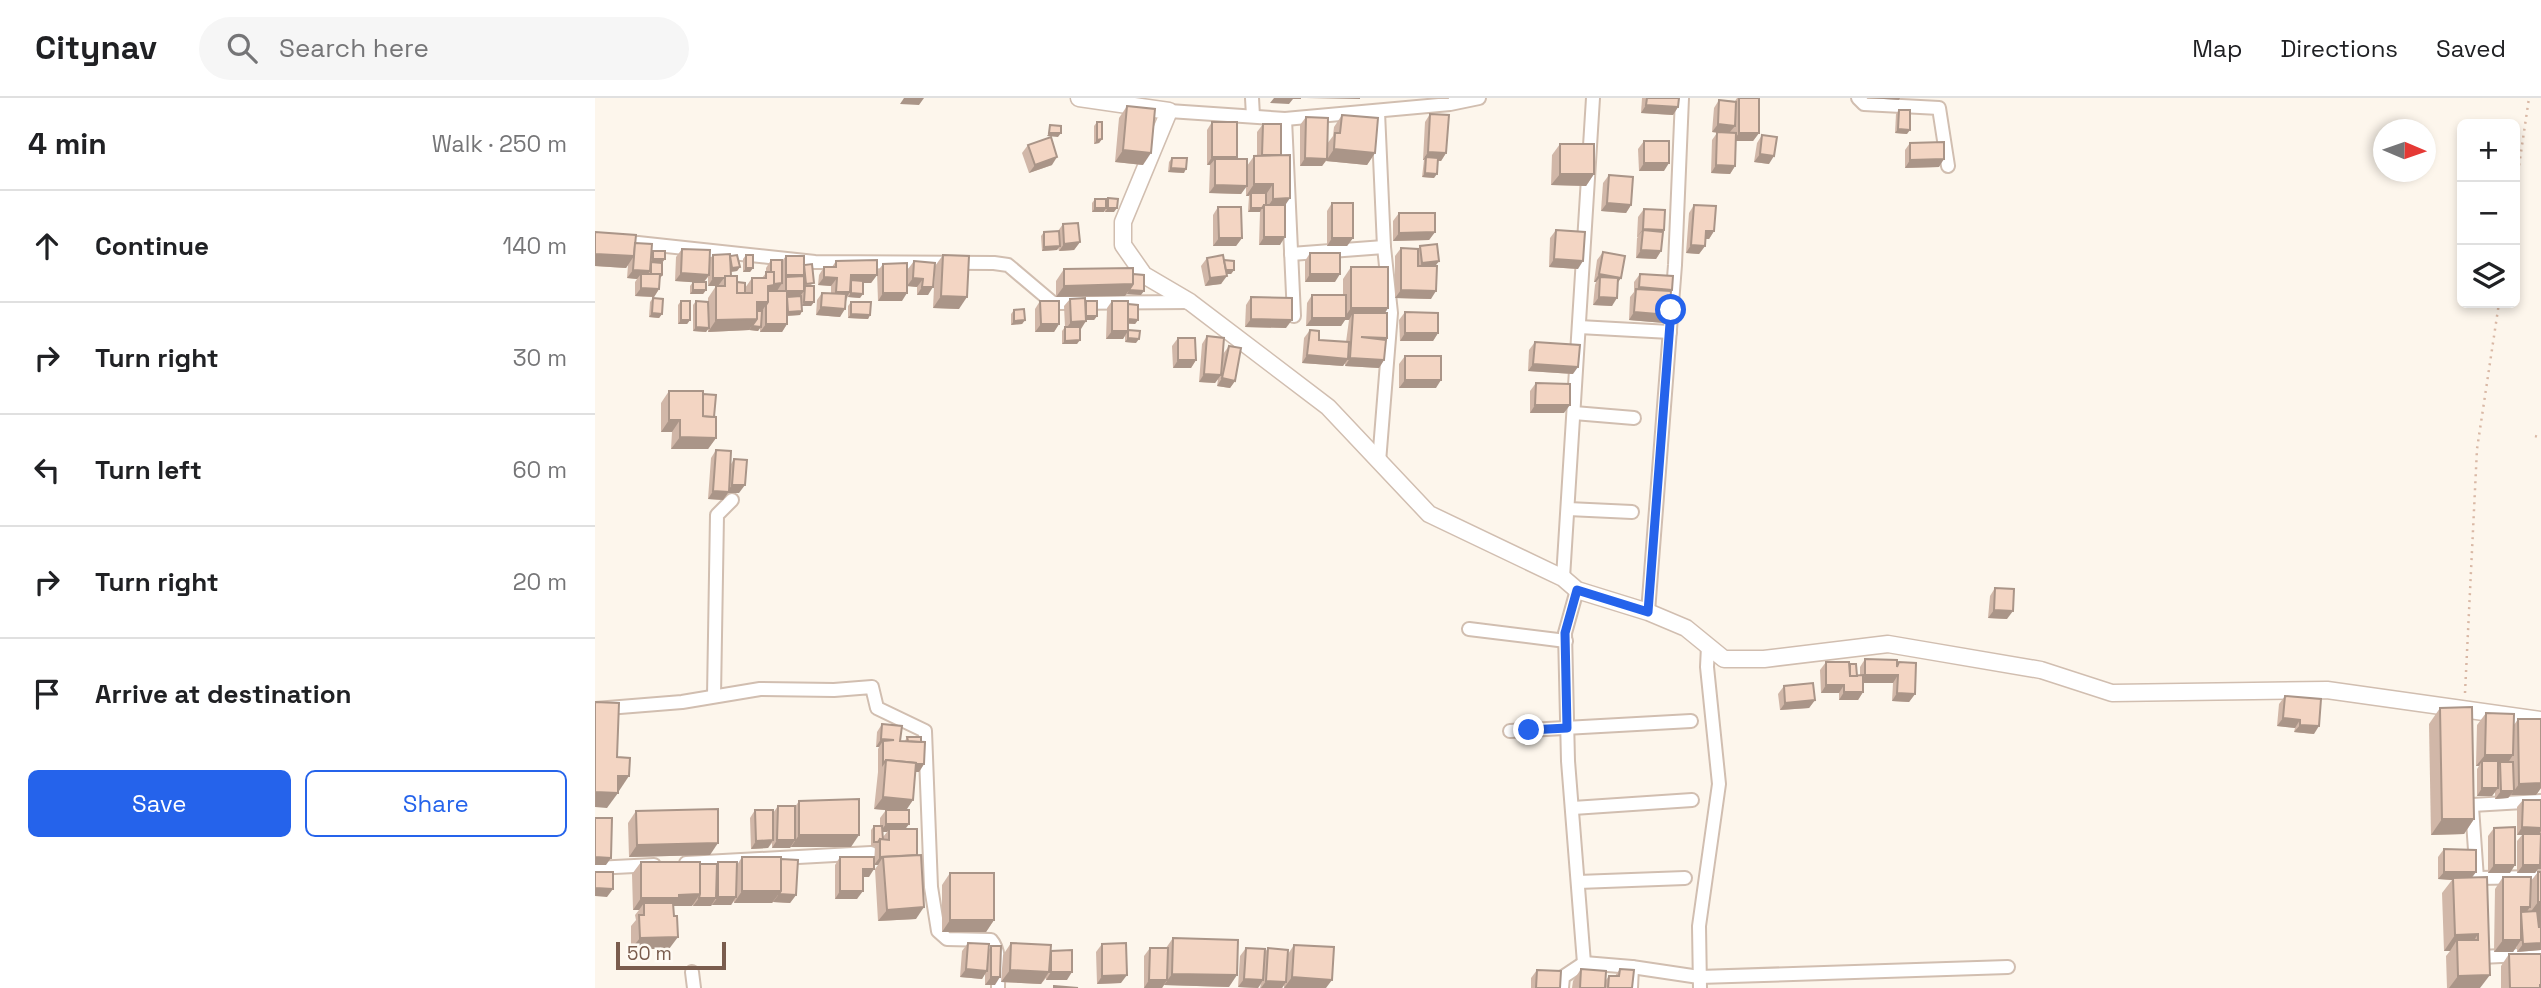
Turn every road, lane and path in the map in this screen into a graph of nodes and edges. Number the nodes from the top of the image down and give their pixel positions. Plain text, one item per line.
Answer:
1 (1252, 98) edge
2 (1479, 98) edge
3 (1593, 98) edge
4 (1682, 98) edge
5 (1857, 98) edge
6 (2529, 98) edge
7 (1088, 99) edge
8 (1169, 111) junction
9 (1378, 112) junction
10 (1253, 116) junction
11 (1285, 119) junction
12 (1948, 166) dead end
13 (2517, 182) edge
14 (622, 242) edge
15 (1384, 247) junction
16 (1291, 254) junction
17 (1190, 302) junction
18 (2497, 308) edge
19 (1294, 316) edge
20 (1579, 327) junction
21 (1670, 332) junction
22 (1574, 413) junction
23 (1634, 418) dead end
24 (2535, 436) dead end
25 (2541, 438) edge
26 (1379, 462) junction
27 (731, 500) edge
28 (1568, 509) junction
29 (1632, 512) dead end
30 (1563, 578) junction
31 (1577, 590) junction
32 (1648, 612) junction
33 (1469, 629) dead end
34 (1566, 641) junction
35 (1708, 646) junction
36 (714, 696) junction
37 (595, 709) edge
38 (2465, 717) junction
39 (2541, 720) edge
40 (1691, 721) dead end
41 (1567, 728) junction
42 (1510, 731) dead end
43 (1692, 800) dead end
44 (2541, 801) edge
45 (1573, 808) junction
46 (871, 853) dead end
47 (595, 868) edge
48 (2541, 877) edge
49 (1685, 878) dead end
50 (2477, 878) junction
51 (1578, 882) junction
52 (2478, 903) edge
53 (2480, 940) edge
54 (2541, 954) edge
55 (1584, 963) junction
56 (1632, 967) junction
57 (2008, 967) dead end
58 (692, 972) dead end
59 (1699, 982) edge
60 (694, 988) edge
61 (998, 988) edge
62 (1562, 988) edge
63 (1631, 988) edge

1 - 10 street
2 - 9 street
3 - 20 street
4 - 21 street
5 - 12 street
6 - 13 path
7 - 8 street
8 - 10 street
8 - 17 street
9 - 11 street
9 - 15 street
10 - 11 street
11 - 16 street
14 - 17 street
15 - 16 street
15 - 26 street
16 - 19 street
17 - 26 street
18 - 38 path
20 - 21 street
20 - 22 street
21 - 32 street
22 - 23 street
22 - 28 street
24 - 25 path
26 - 30 street
27 - 36 street
28 - 29 street
28 - 30 street
30 - 31 street
31 - 32 street
31 - 34 street
32 - 35 street
33 - 34 street
34 - 41 street
35 - 38 street
35 - 59 street
36 - 37 street
36 - 61 street
38 - 39 street
40 - 41 street
41 - 42 street
41 - 45 street
43 - 45 street
44 - 50 street
45 - 51 street
46 - 47 street
48 - 50 street
49 - 51 street
50 - 52 street
51 - 55 street
53 - 54 street
55 - 56 street
55 - 62 street
56 - 59 street
56 - 63 street
57 - 59 street
58 - 60 street

